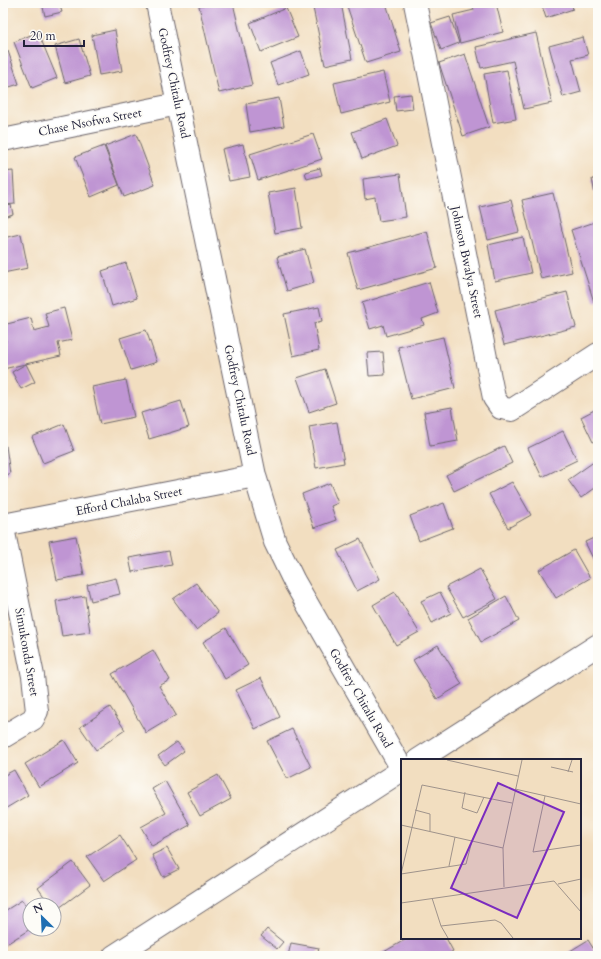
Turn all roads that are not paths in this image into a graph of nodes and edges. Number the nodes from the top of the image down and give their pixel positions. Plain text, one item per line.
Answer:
1 (157, 3) edge
2 (415, 3) edge
3 (178, 104) junction
4 (3, 140) edge
5 (598, 354) edge
6 (256, 476) junction
7 (3, 526) edge
8 (598, 645) edge
9 (3, 737) edge
10 (420, 759) edge
11 (401, 767) edge
12 (401, 770) edge
13 (114, 956) edge

1 - 3 street, Godfrey Chitalu Road
2 - 5 street, Johnson Bwalya Street
3 - 4 street, Chase Nsofwa Street
3 - 6 street, Godfrey Chitalu Road
6 - 7 street, Efford Chalaba Street
6 - 11 street, Godfrey Chitalu Road
7 - 9 street, Simukonda Street
8 - 10 street
12 - 13 street

